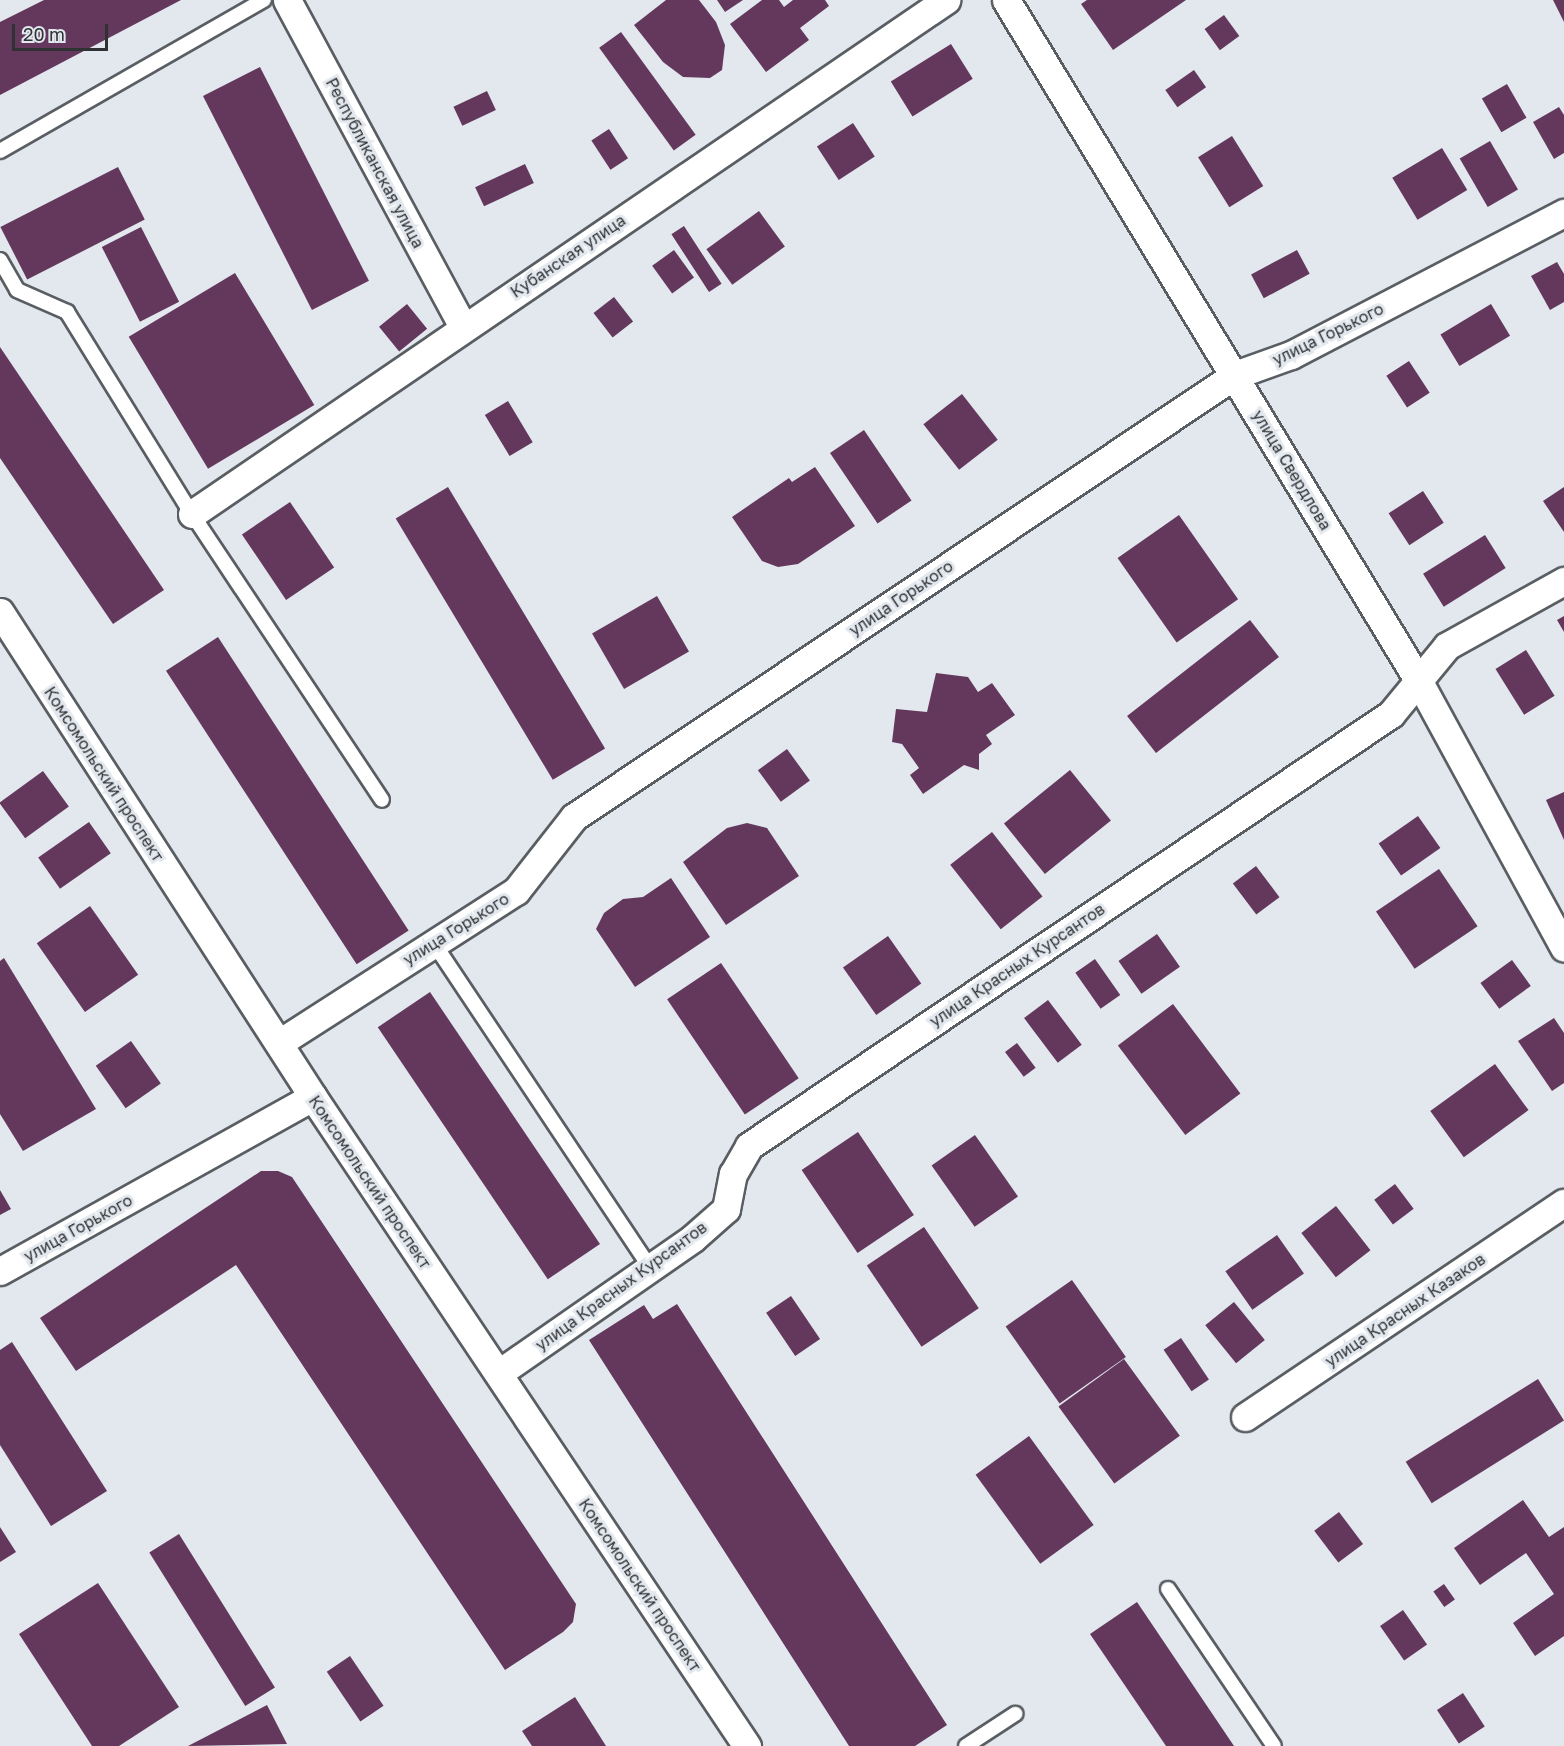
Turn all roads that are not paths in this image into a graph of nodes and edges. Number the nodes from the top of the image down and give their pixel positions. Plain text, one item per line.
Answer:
1 (264, 0) edge
2 (287, 0) edge
3 (946, 0) edge
4 (1006, 0) edge
5 (0, 152) edge
6 (1564, 213) edge
7 (0, 260) edge
8 (463, 327) junction
9 (1235, 375) junction
10 (192, 514) junction
11 (1564, 581) edge
12 (0, 612) edge
13 (1417, 678) junction
14 (382, 800) dead end
15 (434, 942) junction
16 (1564, 948) edge
17 (279, 1043) junction
18 (313, 1097) junction
19 (1564, 1203) edge
20 (650, 1267) junction
21 (0, 1271) edge
22 (499, 1374) junction
23 (1245, 1417) dead end
24 (1168, 1589) dead end
25 (1015, 1714) dead end
26 (747, 1746) edge
27 (966, 1746) edge
28 (1274, 1746) edge

1 - 5 lane
2 - 8 street, Республиканская улица
3 - 8 street, Кубанская улица
4 - 9 street, улица Свердлова
6 - 9 street, улица Горького
7 - 10 lane
8 - 10 street, Кубанская улица
9 - 13 street, улица Свердлова
9 - 15 street, улица Горького
10 - 14 lane
11 - 13 street, улица Красных Курсантов
12 - 17 street, Комсомольский проспект
13 - 16 street, улица Свердлова
13 - 20 street, улица Красных Курсантов
15 - 17 street, улица Горького
15 - 20 lane
17 - 18 street, Комсомольский проспект
18 - 21 street, улица Горького
18 - 22 street, Комсомольский проспект
19 - 23 street, улица Красных Казаков
20 - 22 street, улица Красных Курсантов
22 - 26 street, Комсомольский проспект
24 - 28 lane
25 - 27 lane

